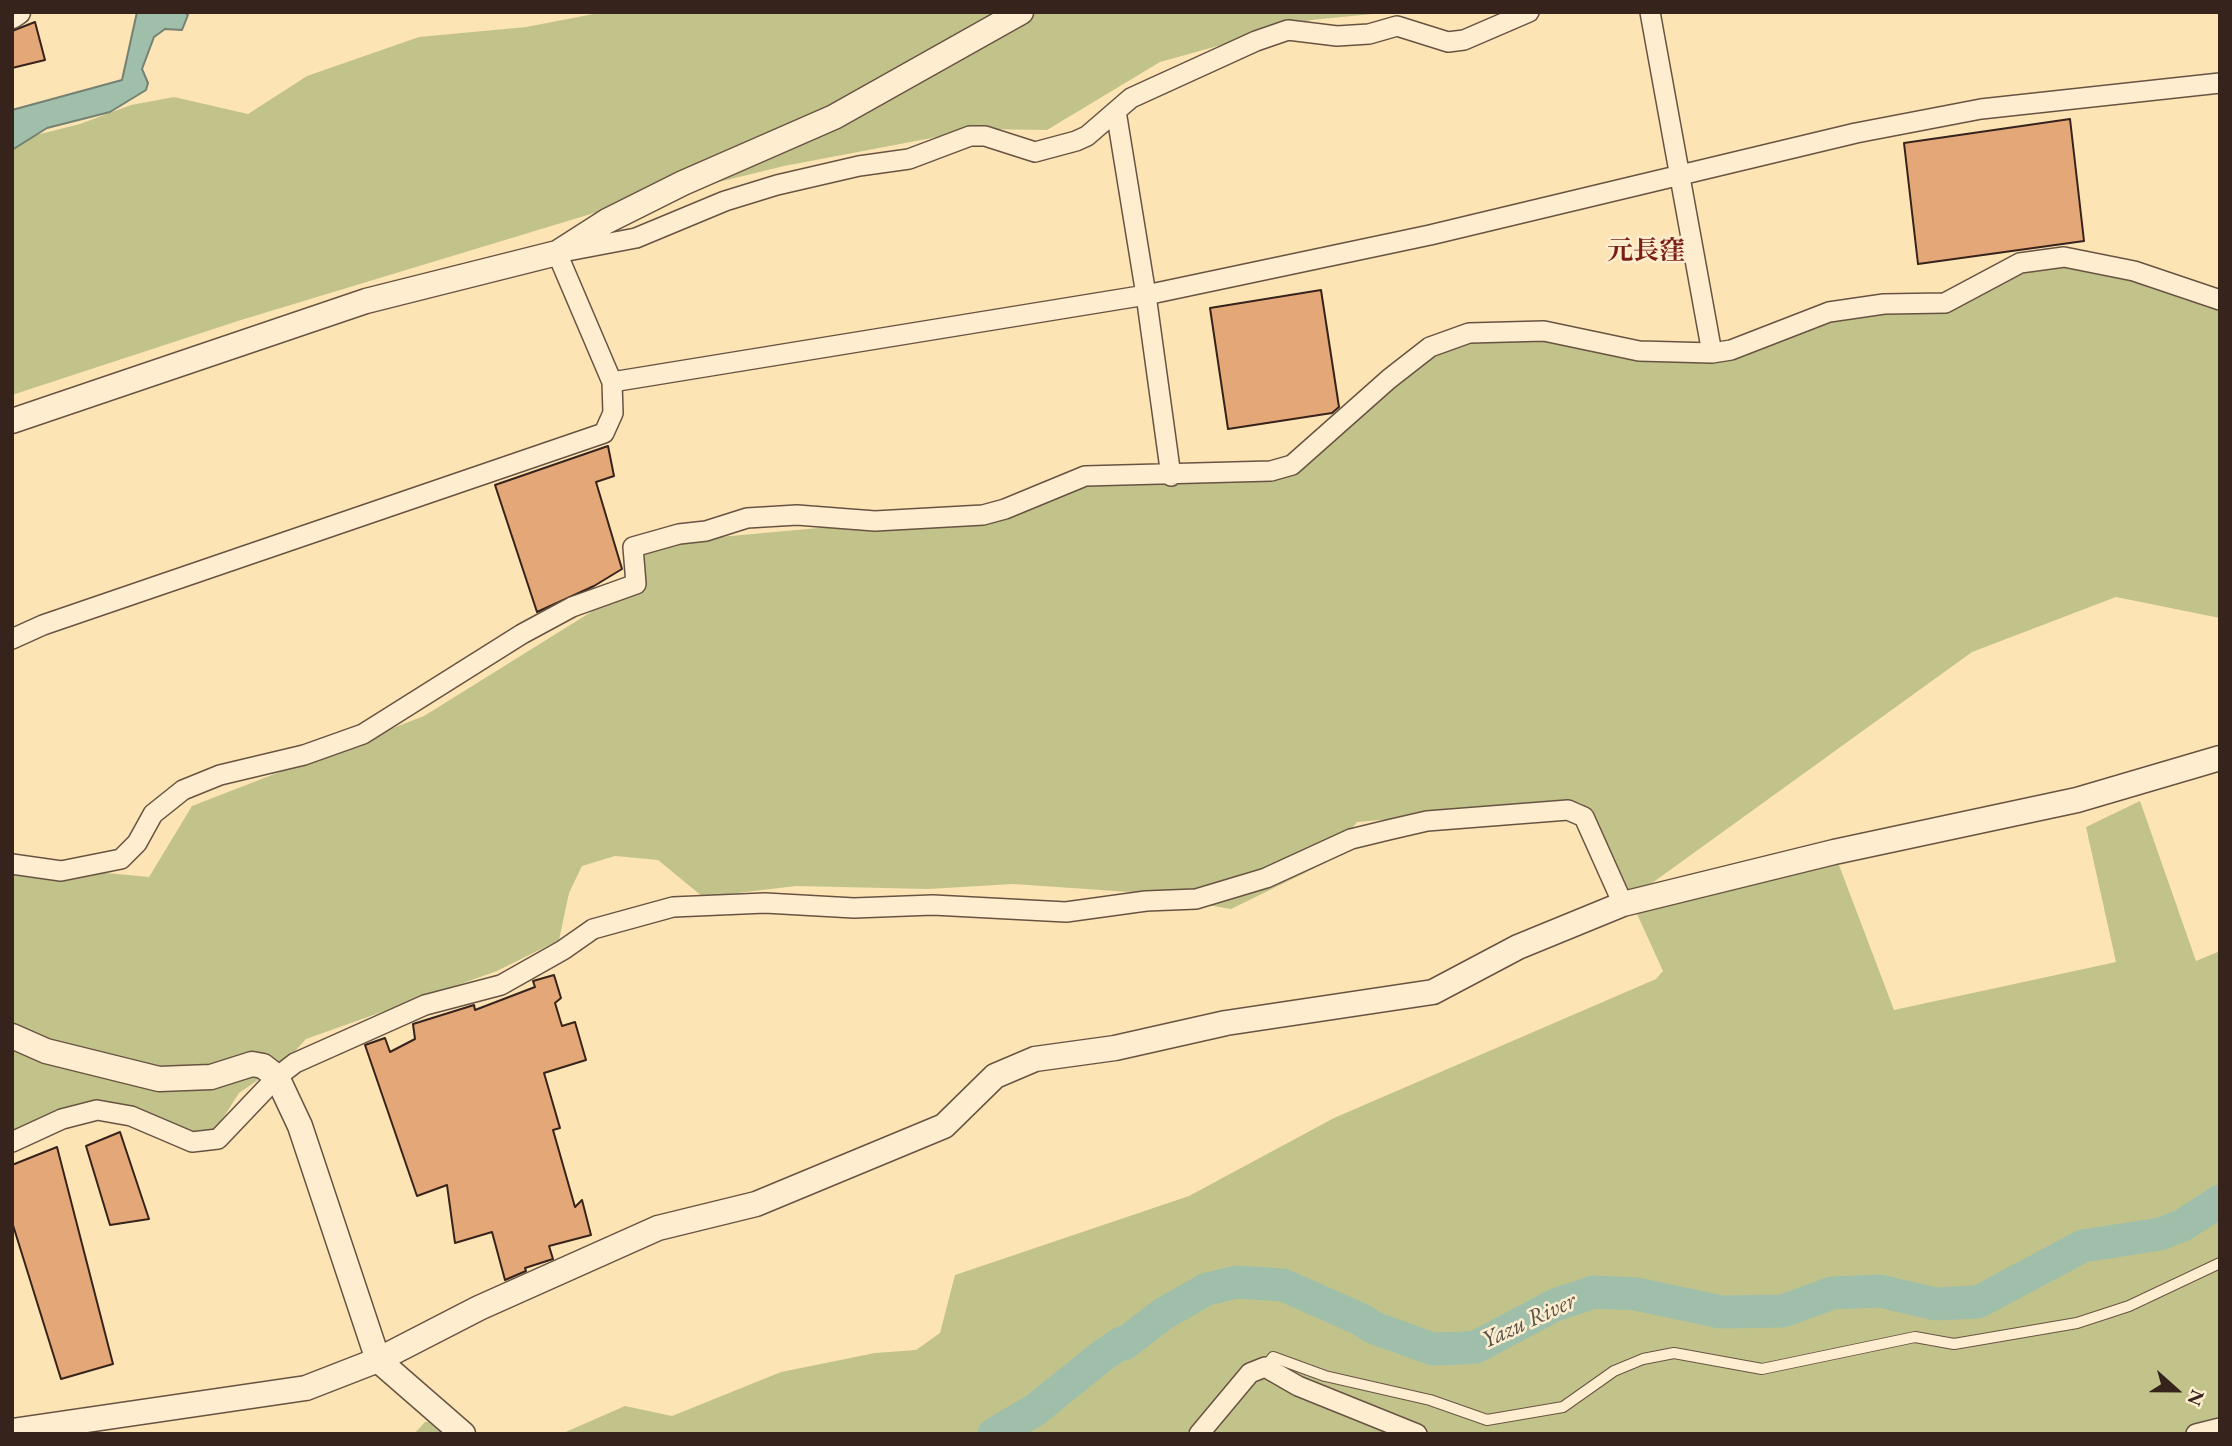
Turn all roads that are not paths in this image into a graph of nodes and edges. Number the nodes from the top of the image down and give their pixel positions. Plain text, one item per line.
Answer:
1 (18, 12) edge
2 (1021, 12) edge
3 (1529, 12) edge
4 (1650, 12) edge
5 (12, 16) edge
6 (2220, 83) edge
7 (1115, 111) junction
8 (1678, 177) junction
9 (557, 253) junction
10 (1146, 295) junction
11 (2220, 300) edge
12 (1712, 353) junction
13 (612, 382) junction
14 (12, 421) edge
15 (1171, 476) junction
16 (12, 639) edge
17 (2220, 758) edge
18 (12, 864) edge
19 (1623, 904) junction
20 (12, 1036) edge
21 (277, 1077) junction
22 (12, 1142) edge
23 (2220, 1263) edge
24 (378, 1360) junction
25 (1265, 1367) junction
26 (2220, 1428) edge
27 (12, 1431) edge
28 (463, 1434) edge
29 (1199, 1434) edge
30 (1417, 1434) edge
31 (2196, 1434) edge

1 - 5 street
2 - 9 street
3 - 7 street
4 - 8 street
6 - 8 street
7 - 9 street
7 - 10 street
8 - 10 street
8 - 12 street
9 - 13 street
9 - 14 street
10 - 13 street
10 - 15 street
11 - 12 street
12 - 15 street
13 - 16 street
15 - 18 street
17 - 19 street
19 - 21 street
19 - 24 street
20 - 21 street
21 - 22 street
21 - 24 street
23 - 25 lane
24 - 27 street
24 - 28 street
25 - 29 street
25 - 30 street
26 - 31 street

